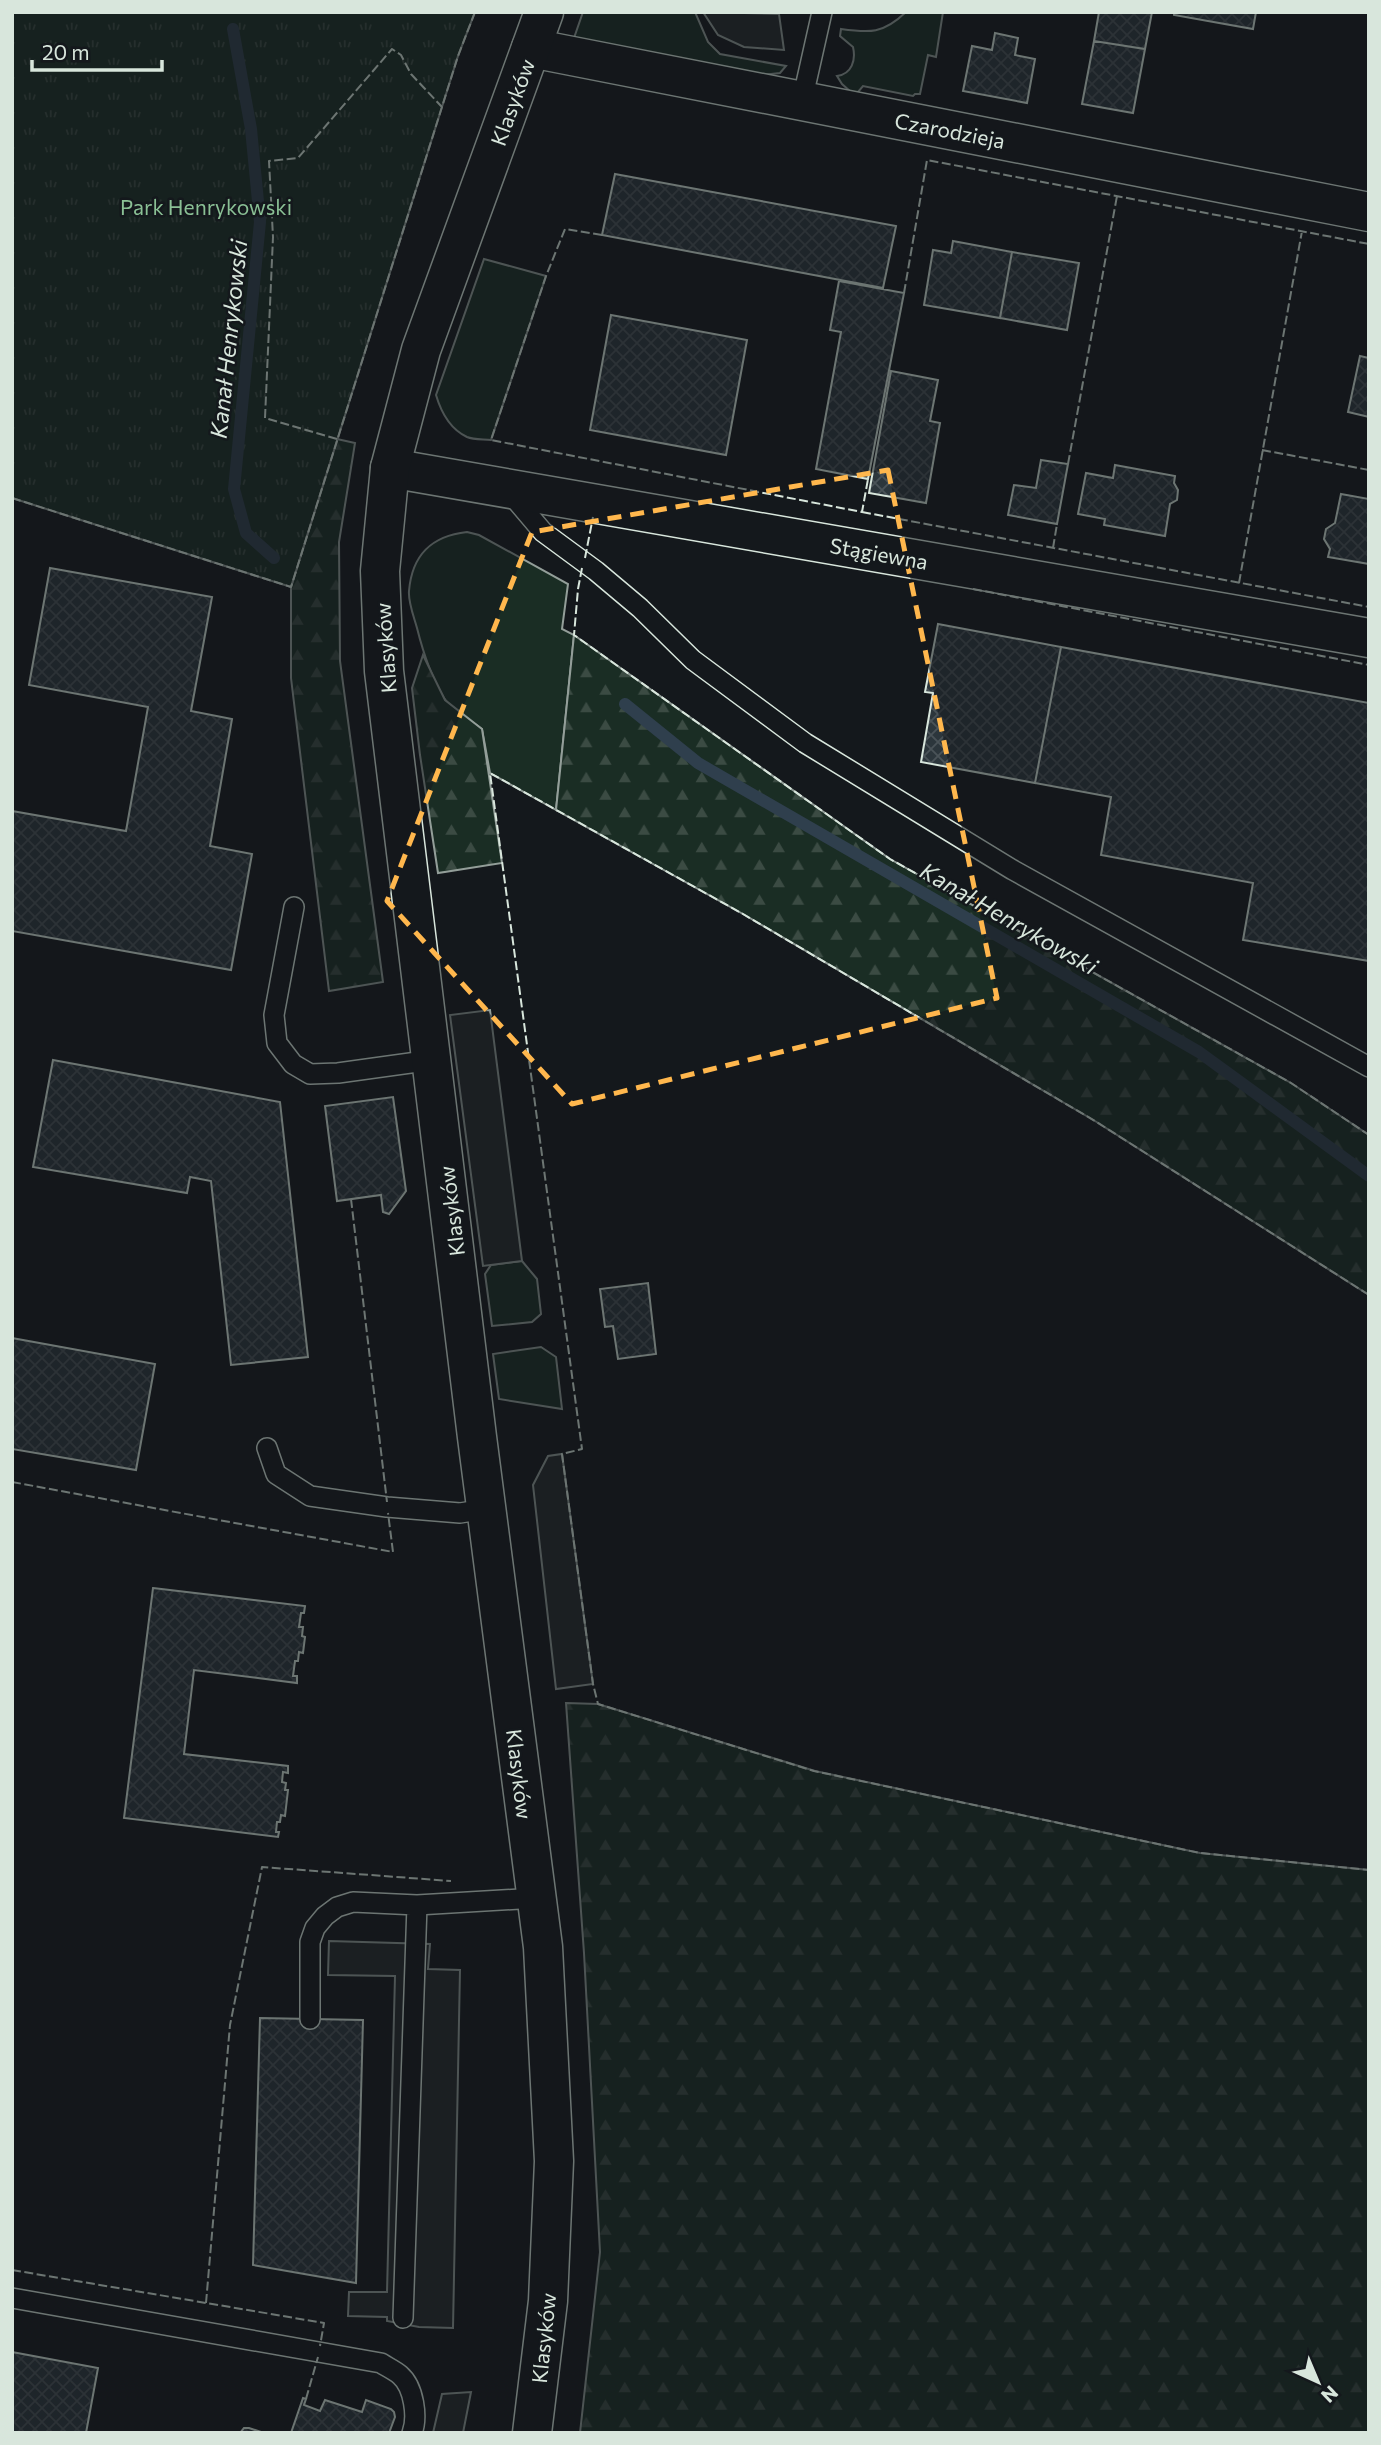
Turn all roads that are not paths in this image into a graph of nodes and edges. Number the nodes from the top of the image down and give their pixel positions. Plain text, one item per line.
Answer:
1 (544, 12) edge
2 (822, 12) edge
3 (531, 48) junction
4 (802, 101) junction
5 (1369, 212) edge
6 (390, 468) junction
7 (506, 488) junction
8 (1369, 638) edge
9 (294, 907) dead end
10 (432, 1060) junction
11 (1369, 1067) edge
12 (267, 1448) dead end
13 (486, 1509) junction
14 (536, 1898) junction
15 (417, 1905) junction
16 (310, 2019) dead end
17 (12, 2298) edge
18 (403, 2318) dead end
19 (412, 2433) edge
20 (532, 2433) edge

1 - 3 street, Klasyków
2 - 4 lane
3 - 4 street, Czarodzieja
3 - 6 street, Klasyków
4 - 5 street, Czarodzieja
6 - 7 street, Stągiewna
6 - 10 street, Klasyków
7 - 8 street, Stągiewna
7 - 11 lane
9 - 10 lane
10 - 13 street, Klasyków
12 - 13 lane
13 - 14 street, Klasyków
14 - 15 lane
14 - 20 street, Klasyków
15 - 16 lane
15 - 18 lane
17 - 19 lane

